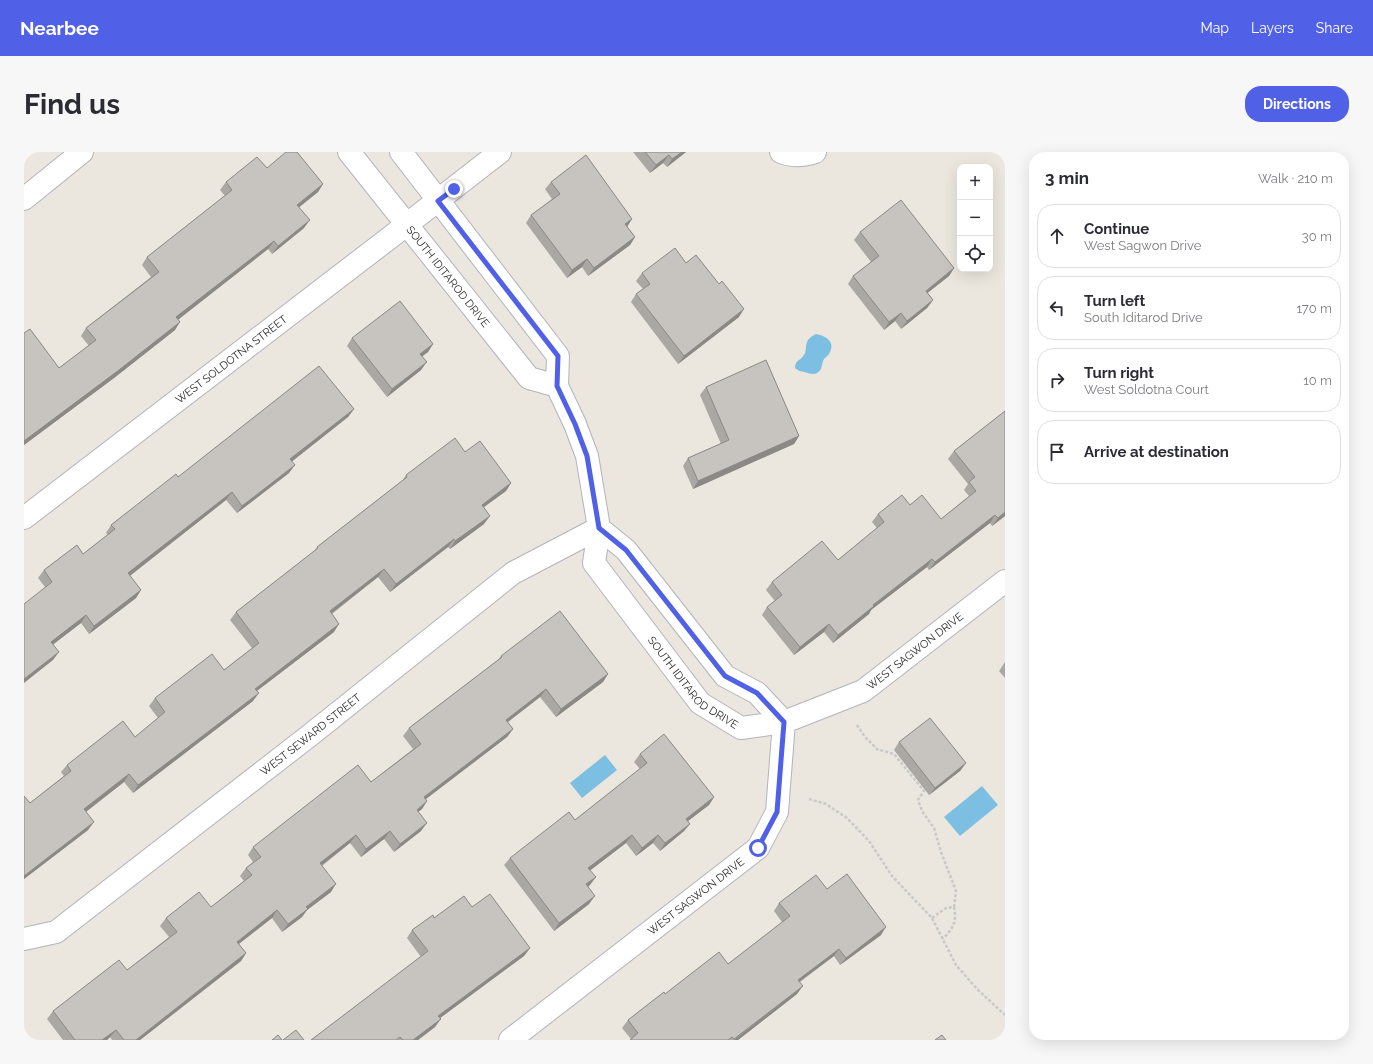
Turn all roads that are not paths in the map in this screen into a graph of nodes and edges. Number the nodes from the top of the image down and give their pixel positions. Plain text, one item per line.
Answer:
1 (82, 152) edge
2 (349, 152) edge
3 (401, 152) edge
4 (500, 152) edge
5 (781, 152) edge
6 (815, 152) edge
7 (24, 199) edge
8 (438, 201) junction
9 (407, 225) junction
10 (557, 386) junction
11 (24, 518) edge
12 (599, 528) junction
13 (1005, 581) edge
14 (784, 722) junction
15 (24, 939) edge
16 (510, 1040) edge

1 - 7 street
2 - 9 street, SOUTH IDITAROD DRIVE
3 - 8 street, SOUTH IDITAROD DRIVE
4 - 8 street, WEST SOLDOTNA STREET
5 - 6 street
8 - 9 street, WEST SOLDOTNA STREET
8 - 10 street, SOUTH IDITAROD DRIVE
9 - 10 street, SOUTH IDITAROD DRIVE
9 - 11 street, WEST SOLDOTNA STREET
10 - 12 street, SOUTH IDITAROD DRIVE
12 - 14 street
12 - 14 street, SOUTH IDITAROD DRIVE
12 - 15 street, WEST SEWARD STREET
13 - 14 street, WEST SAGWON DRIVE
14 - 16 street, WEST SAGWON DRIVE

